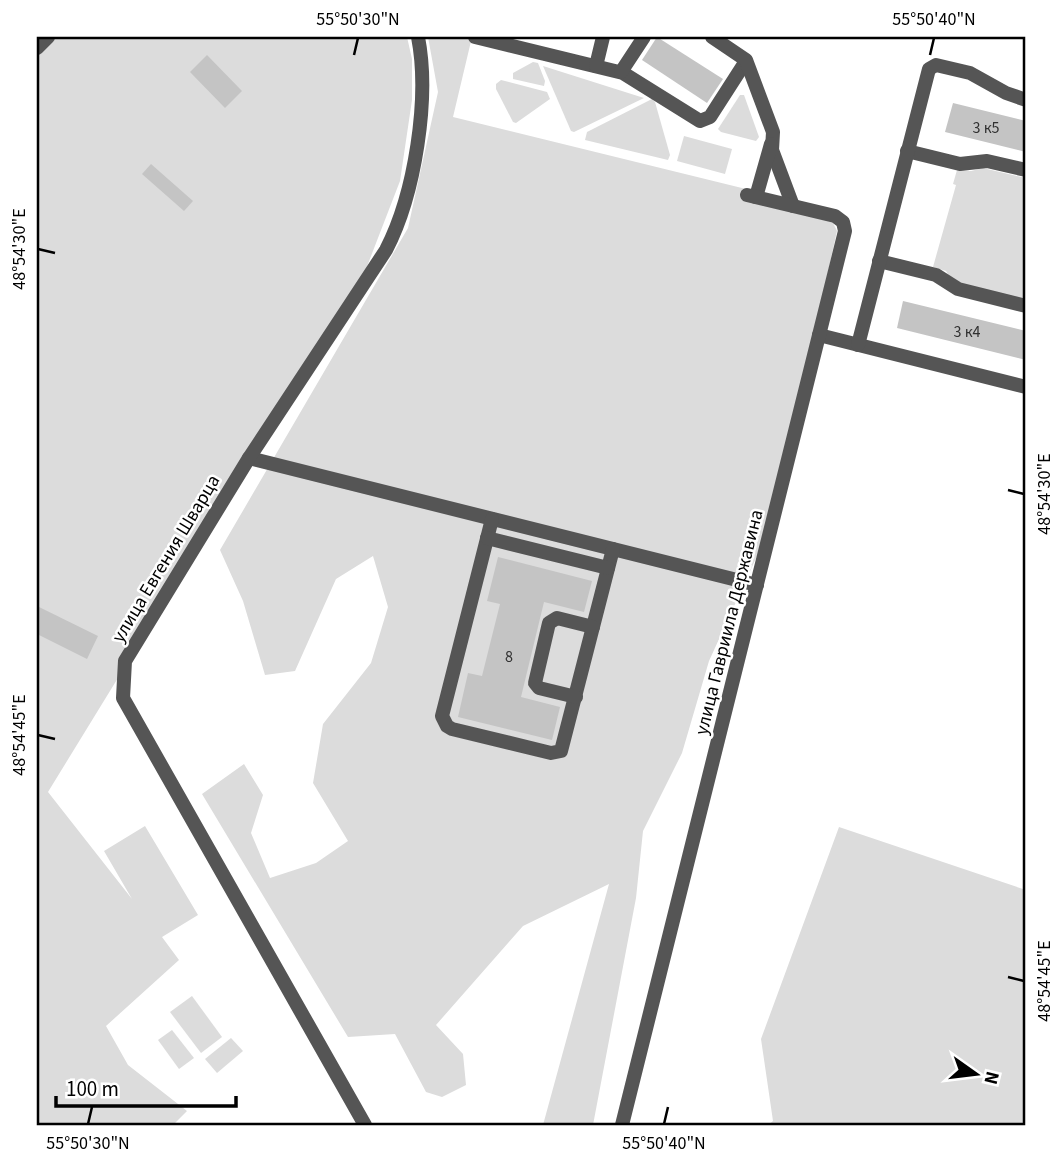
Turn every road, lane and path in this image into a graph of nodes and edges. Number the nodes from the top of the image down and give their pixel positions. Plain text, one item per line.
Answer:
1 (48, 37) edge
2 (418, 37) edge
3 (475, 37) edge
4 (603, 37) edge
5 (644, 37) edge
6 (712, 37) edge
7 (494, 39) edge
8 (37, 48) edge
9 (746, 61) junction
10 (596, 66) junction
11 (621, 72) junction
12 (1026, 100) edge
13 (771, 143) junction
14 (907, 151) junction
15 (1026, 170) edge
16 (793, 206) junction
17 (879, 261) junction
18 (1026, 306) edge
19 (819, 335) junction
20 (858, 345) junction
21 (1026, 387) edge
22 (249, 458) junction
23 (492, 519) junction
24 (487, 538) junction
25 (613, 549) junction
26 (608, 568) junction
27 (757, 585) junction
28 (593, 627) junction
29 (576, 697) junction
30 (365, 1125) edge
31 (622, 1125) edge

1 - 8 street
2 - 22 street, улица Евгения Шварца
3 - 7 street
4 - 10 street
5 - 11 street
6 - 9 street
7 - 10 street
9 - 11 street
9 - 13 street
10 - 11 street
12 - 14 street
13 - 16 street
13 - 16 street
14 - 15 street
14 - 17 street
16 - 19 street, улица Гавриила Державина
17 - 18 street
17 - 20 street
19 - 20 street
19 - 27 street, улица Гавриила Державина
20 - 21 street
22 - 23 street
22 - 30 street, улица Евгения Шварца
23 - 24 street
23 - 25 street
24 - 26 street
24 - 29 street
25 - 26 street
25 - 27 street
26 - 28 street
27 - 31 street, улица Гавриила Державина
28 - 29 street
28 - 29 street

